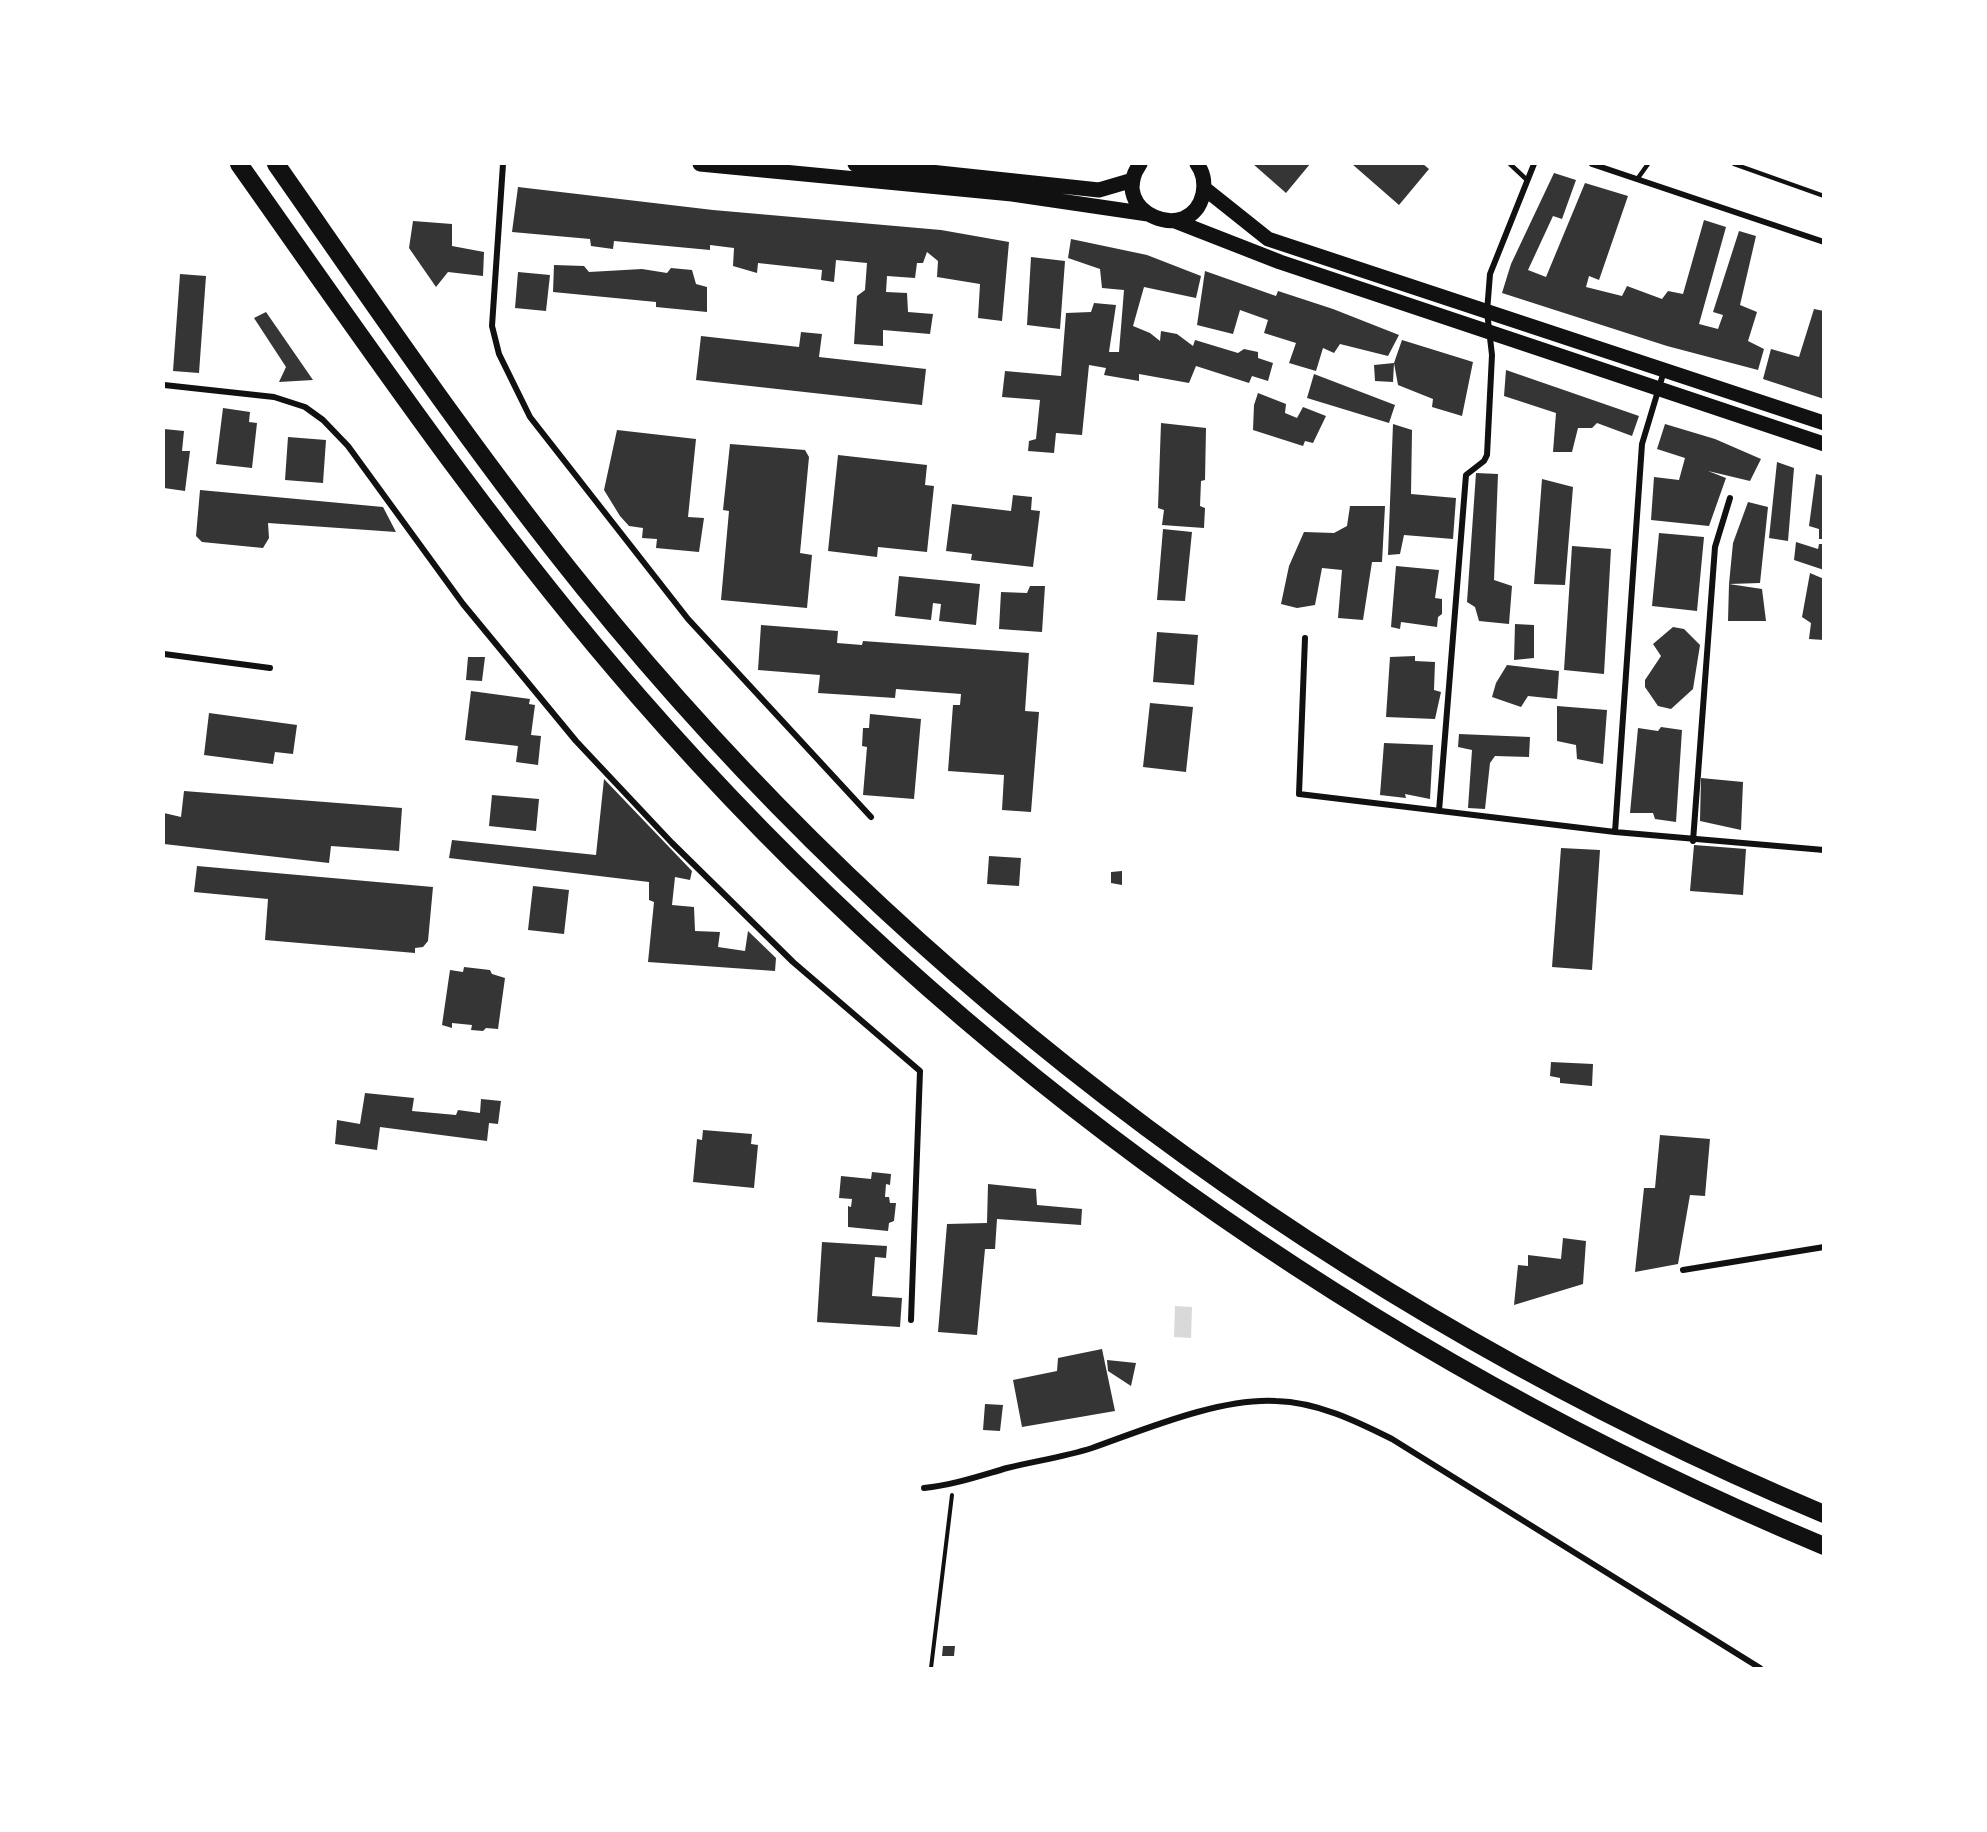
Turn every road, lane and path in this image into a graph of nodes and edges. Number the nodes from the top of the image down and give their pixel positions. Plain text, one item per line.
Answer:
1 (239, 164) edge
2 (276, 164) edge
3 (503, 164) edge
4 (700, 164) edge
5 (855, 164) edge
6 (1197, 164) edge
7 (1510, 164) edge
8 (1534, 164) edge
9 (1592, 164) edge
10 (1648, 164) edge
11 (1734, 164) edge
12 (947, 168) edge
13 (1136, 169) edge
14 (1638, 178) junction
15 (1527, 180) junction
16 (1204, 188) junction
17 (1824, 196) edge
18 (1148, 214) junction
19 (1175, 221) junction
20 (1824, 242) edge
21 (1487, 312) junction
22 (1491, 332) junction
23 (1664, 370) junction
24 (164, 384) edge
25 (1658, 388) junction
26 (1824, 423) edge
27 (1824, 444) edge
28 (1730, 498) dead end
29 (1305, 639) dead end
30 (164, 654) edge
31 (270, 668) dead end
32 (1439, 811) junction
33 (871, 817) dead end
34 (1615, 832) junction
35 (1693, 841) junction
36 (1824, 850) edge
37 (1824, 1247) edge
38 (1683, 1270) dead end
39 (911, 1320) dead end
40 (953, 1485) junction
41 (924, 1488) dead end
42 (1824, 1514) edge
43 (1824, 1546) edge
44 (931, 1668) edge
45 (1760, 1668) edge

1 - 43 highway
2 - 42 highway
3 - 33 street
4 - 18 main road
5 - 12 main road
6 - 16 main road
7 - 15 lane
8 - 15 street
9 - 14 street
10 - 14 lane
11 - 17 lane
12 - 13 main road
13 - 18 main road
14 - 20 street
15 - 21 street
16 - 19 main road
16 - 21 main road
18 - 19 main road
19 - 22 main road
21 - 22 street
21 - 23 main road
22 - 25 main road
22 - 32 street
23 - 25 street
23 - 26 main road
24 - 39 street
25 - 27 main road
25 - 34 street
28 - 35 street
29 - 32 street
30 - 31 street
32 - 34 street
34 - 35 street
35 - 36 street
37 - 38 street
40 - 41 street
40 - 44 path
40 - 45 street

